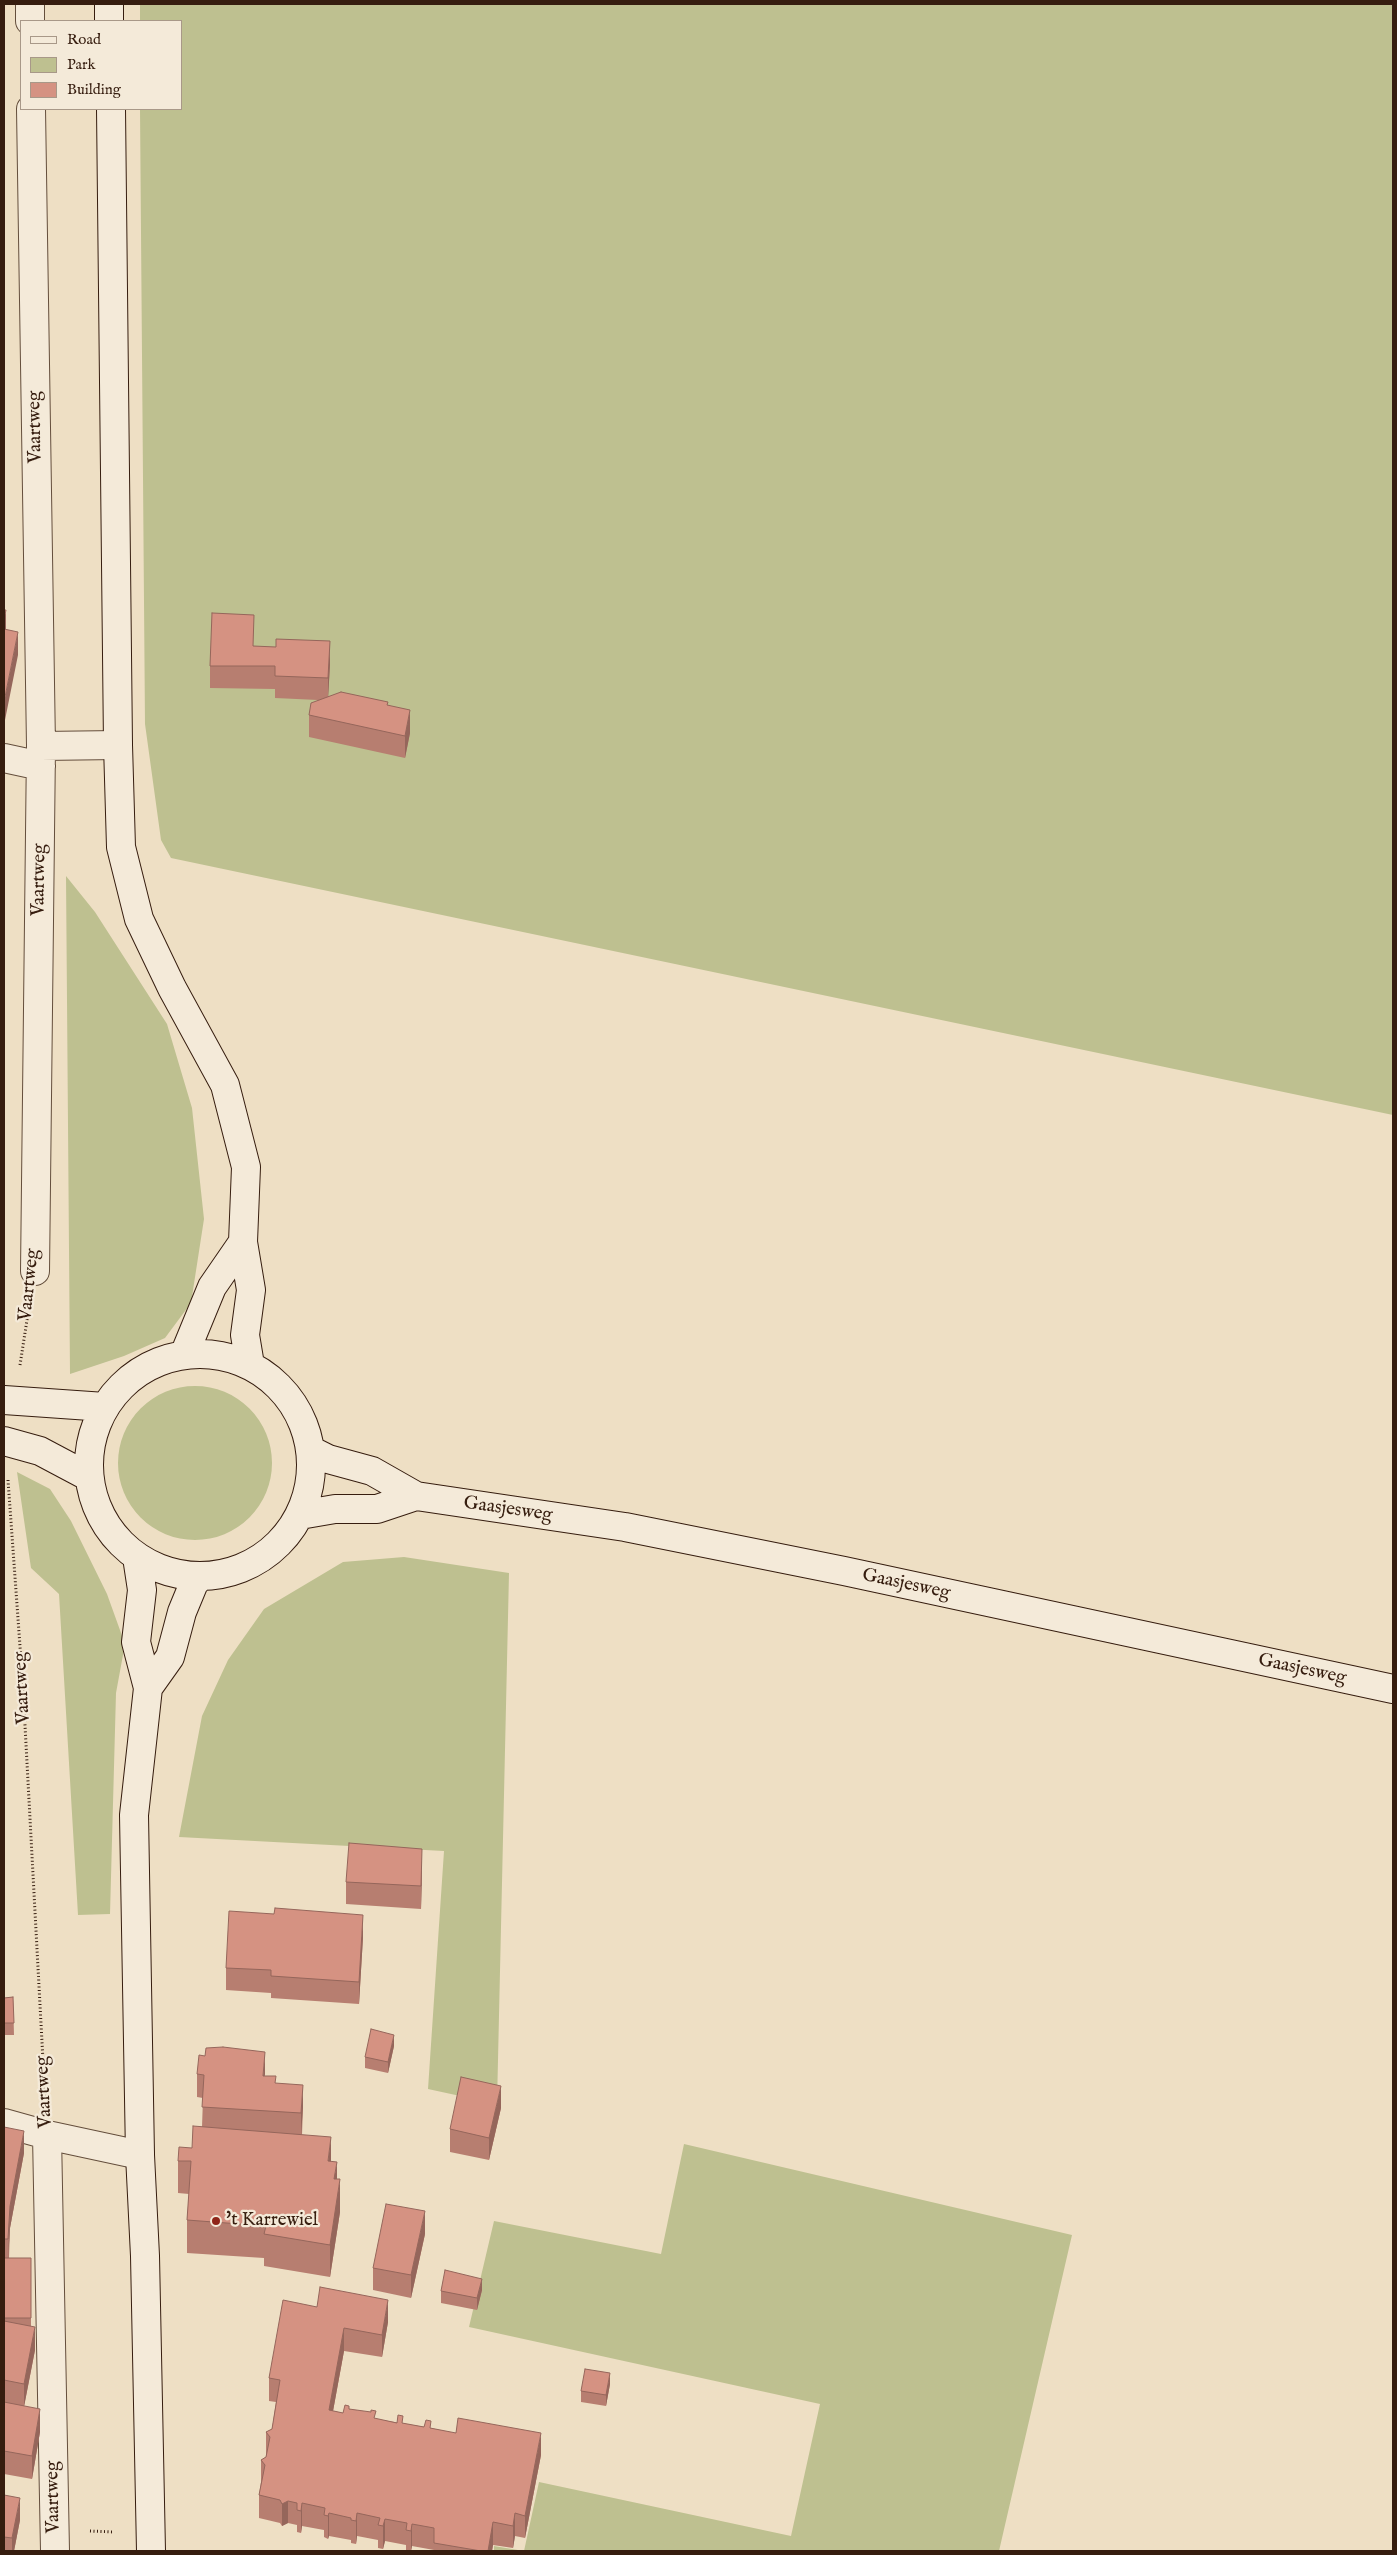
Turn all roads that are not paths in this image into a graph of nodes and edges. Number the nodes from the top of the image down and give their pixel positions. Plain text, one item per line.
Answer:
1 (30, 4) edge
2 (109, 4) edge
3 (30, 20) edge
4 (109, 20) edge
5 (31, 110) edge
6 (111, 110) edge
7 (118, 745) junction
8 (41, 756) junction
9 (4, 758) edge
10 (243, 1242) junction
11 (35, 1272) road end
12 (184, 1355) junction
13 (250, 1366) junction
14 (9, 1400) edge
15 (105, 1406) junction
16 (6, 1441) edge
17 (310, 1450) junction
18 (89, 1478) junction
19 (416, 1496) junction
20 (300, 1515) junction
21 (137, 1557) junction
22 (201, 1576) junction
23 (148, 1688) junction
24 (1393, 1689) edge
25 (4, 2123) edge
26 (47, 2135) junction
27 (140, 2155) junction
28 (55, 2541) edge
29 (151, 2541) edge

1 - 3 street
2 - 4 street
5 - 8 street, Vaartweg
6 - 7 street
7 - 8 street
7 - 10 street
8 - 9 street
8 - 11 street, Vaartweg
10 - 12 street
10 - 13 street
12 - 13 street
12 - 15 street
13 - 17 street
14 - 15 street
15 - 18 street
16 - 18 street
17 - 19 street, Gaasjesweg
17 - 20 street
18 - 21 street
19 - 20 street, Gaasjesweg
19 - 24 street, Gaasjesweg
20 - 22 street
21 - 22 street
21 - 23 street
22 - 23 street
23 - 27 street
25 - 26 street
26 - 27 street
26 - 28 street, Vaartweg
27 - 29 street

